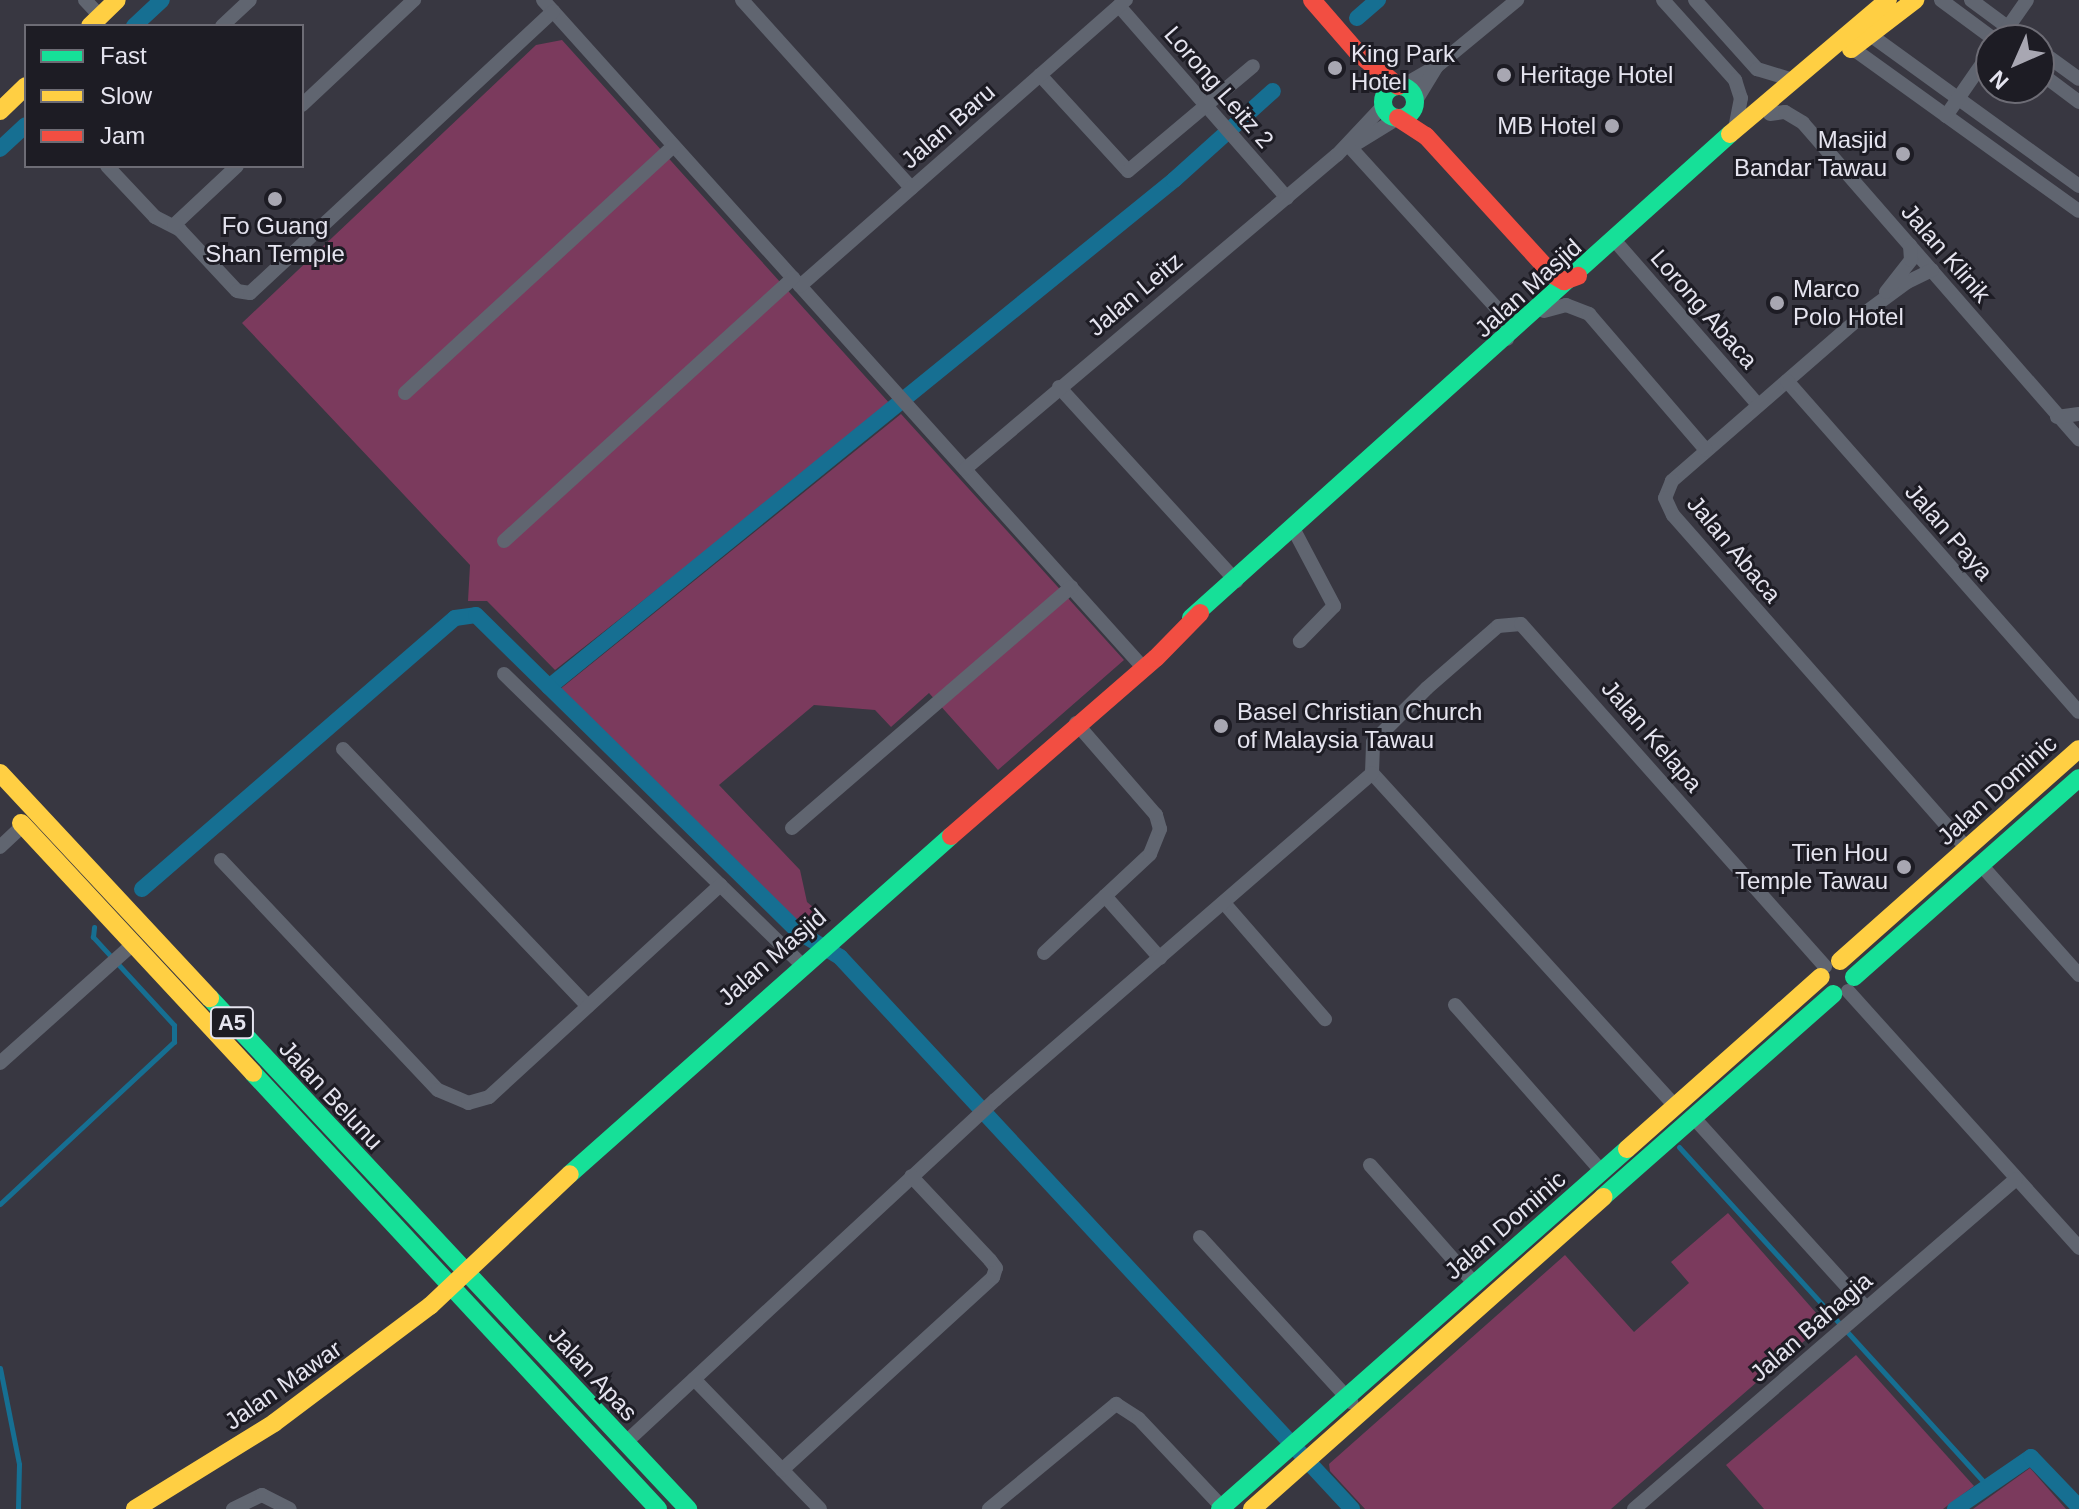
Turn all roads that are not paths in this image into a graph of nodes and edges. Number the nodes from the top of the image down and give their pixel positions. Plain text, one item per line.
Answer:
1 (85, 0) edge
2 (117, 0) edge
3 (250, 0) edge
4 (414, 0) edge
5 (742, 0) edge
6 (1312, 0) edge
7 (1517, 0) edge
8 (1663, 0) edge
9 (1695, 0) edge
10 (1888, 0) edge
11 (1915, 0) edge
12 (1941, 0) edge
13 (1971, 0) edge
14 (2027, 0) edge
15 (1122, 3) edge
16 (548, 6) edge
17 (95, 21) edge
18 (224, 24) edge
19 (1975, 24) edge
20 (2004, 24) edge
21 (2010, 24) edge
22 (1869, 34) junction
23 (1852, 48) junction
24 (2055, 62) edge
25 (1253, 66) dead end
26 (1975, 74) edge
27 (1040, 75) junction
28 (2079, 79) edge
29 (1794, 80) junction
30 (2055, 84) edge
31 (24, 88) edge
32 (1958, 99) junction
33 (1399, 101) junction
34 (2079, 102) edge
35 (304, 103) edge
36 (1207, 106) junction
37 (0, 111) edge
38 (1770, 114) junction
39 (1946, 116) junction
40 (1735, 130) junction
41 (674, 146) junction
42 (1350, 147) junction
43 (1717, 149) junction
44 (1337, 155) junction
45 (109, 168) edge
46 (235, 168) edge
47 (2079, 186) edge
48 (911, 188) junction
49 (1287, 198) junction
50 (2079, 211) edge
51 (174, 225) junction
52 (1616, 242) junction
53 (1910, 245) junction
54 (1932, 270) junction
55 (1578, 276) junction
56 (796, 282) junction
57 (1882, 299) junction
58 (1537, 313) junction
59 (1507, 339) junction
60 (1787, 381) junction
61 (1059, 387) junction
62 (405, 393) dead end
63 (1758, 405) junction
64 (2079, 414) edge
65 (2057, 417) junction
66 (2079, 439) edge
67 (1706, 450) junction
68 (965, 469) junction
69 (1294, 530) junction
70 (504, 541) dead end
71 (1236, 581) junction
72 (1071, 587) junction
73 (1200, 613) junction
74 (1300, 641) dead end
75 (1138, 662) junction
76 (504, 674) dead end
77 (1119, 686) junction
78 (2079, 712) edge
79 (1076, 723) junction
80 (343, 749) dead end
81 (2079, 749) edge
82 (0, 773) edge
83 (1372, 773) junction
84 (2079, 778) edge
85 (0, 799) edge
86 (24, 825) junction
87 (792, 828) dead end
88 (0, 847) edge
89 (1967, 849) junction
90 (221, 860) dead end
91 (1982, 866) junction
92 (720, 885) junction
93 (1105, 896) junction
94 (1224, 903) junction
95 (1044, 953) dead end
96 (121, 954) junction
97 (1160, 958) junction
98 (805, 959) junction
99 (1829, 969) junction
100 (2079, 975) edge
101 (1845, 988) junction
102 (1455, 1005) dead end
103 (588, 1006) junction
104 (1325, 1019) dead end
105 (0, 1063) edge
106 (1676, 1107) junction
107 (1694, 1118) junction
108 (1370, 1165) dead end
109 (1602, 1172) junction
110 (911, 1176) junction
111 (2016, 1179) junction
112 (1200, 1237) dead end
113 (2079, 1248) edge
114 (464, 1273) junction
115 (1475, 1284) junction
116 (450, 1287) junction
117 (1863, 1312) junction
118 (694, 1379) junction
119 (1346, 1398) junction
120 (1361, 1413) junction
121 (625, 1443) junction
122 (782, 1470) junction
123 (146, 1507) edge
124 (1221, 1508) edge
125 (233, 1509) edge
126 (290, 1509) edge
127 (658, 1509) edge
128 (688, 1509) edge
129 (820, 1509) edge
130 (989, 1509) edge
131 (1252, 1509) edge
132 (1634, 1509) edge

1 - 17 street
2 - 17 main road
3 - 18 street
4 - 35 street
5 - 48 street
6 - 33 main road
7 - 33 street
8 - 40 street
9 - 29 street
10 - 29 main road, Jalan Masjid
11 - 22 main road
12 - 19 street
13 - 20 street
14 - 21 street
15 - 27 street, Jalan Baru
15 - 36 street, Lorong Leitz 2
16 - 41 street
16 - 51 street
22 - 23 main road
22 - 32 street
23 - 38 main road
23 - 39 street
24 - 28 street
25 - 36 street
26 - 32 street
27 - 36 street
27 - 48 street, Jalan Baru
29 - 40 main road, Jalan Masjid
30 - 34 street
31 - 37 main road
32 - 39 street
32 - 47 street
33 - 42 street
33 - 44 street
33 - 55 main road
36 - 49 street, Lorong Leitz 2
38 - 43 main road
38 - 53 street, Jalan Klinik
39 - 50 street
40 - 43 main road, Jalan Masjid
41 - 56 street
41 - 62 street
42 - 44 street
42 - 59 street
43 - 52 main road, Jalan Masjid
44 - 49 street, Jalan Leitz
45 - 51 street
46 - 51 street
48 - 56 street, Jalan Baru
49 - 61 street, Jalan Leitz
52 - 55 main road, Jalan Masjid
52 - 63 street, Lorong Abaca
53 - 54 street, Jalan Klinik
53 - 57 street
54 - 57 street
54 - 65 street, Jalan Klinik
55 - 58 main road, Jalan Masjid
56 - 68 street
56 - 70 street, Jalan Baru
57 - 60 street, Jalan Abaca
58 - 59 main road, Jalan Masjid
58 - 67 street
59 - 69 main road, Jalan Masjid
60 - 63 street, Jalan Abaca
60 - 78 street, Jalan Paya
61 - 68 street, Jalan Leitz
61 - 71 street
63 - 67 street, Jalan Abaca
64 - 65 street
65 - 66 street, Jalan Klinik
67 - 89 street, Jalan Abaca
68 - 72 street
69 - 71 main road, Jalan Masjid
69 - 74 street
71 - 73 main road, Jalan Masjid
72 - 75 street
72 - 87 street
73 - 75 main road, Jalan Masjid
73 - 77 main road, Jalan Masjid
75 - 77 main road, Jalan Masjid
76 - 92 street
77 - 79 main road, Jalan Masjid
79 - 93 street
79 - 98 main road, Jalan Masjid
80 - 103 street
81 - 89 main road, Jalan Dominic
82 - 114 main road, Jalan Belunu / A5
83 - 94 street
83 - 99 street, Jalan Kelapa
83 - 106 street
84 - 91 main road, Jalan Dominic
85 - 86 main road, Jalan Belunu / A5
86 - 88 street
86 - 96 main road, Jalan Belunu / A5
89 - 91 main road
89 - 99 main road, Jalan Dominic
90 - 103 street
91 - 100 street
91 - 101 main road, Jalan Dominic
92 - 98 street
92 - 103 street
93 - 95 street
93 - 97 street
94 - 97 street
94 - 104 street
96 - 105 street
96 - 116 main road, Jalan Belunu / A5
97 - 110 street
98 - 114 main road, Jalan Masjid
99 - 101 main road
99 - 101 main road
99 - 106 main road, Jalan Dominic
101 - 107 main road, Jalan Dominic
101 - 111 street
102 - 109 street
106 - 109 main road, Jalan Dominic
107 - 117 street
107 - 120 main road, Jalan Dominic
108 - 115 street
109 - 115 main road, Jalan Dominic
110 - 118 street
110 - 122 street
111 - 113 street
111 - 117 street, Jalan Bahagia
112 - 119 street
114 - 116 main road, Jalan Masjid
114 - 121 main road, Jalan Apas / A5
115 - 119 main road, Jalan Dominic
116 - 123 main road, Jalan Mawar
116 - 127 main road, Jalan Apas / A5
117 - 132 street, Jalan Bahagia
118 - 121 street
118 - 122 street
119 - 120 street
119 - 124 main road, Jalan Dominic
120 - 131 main road, Jalan Dominic
121 - 128 main road, Jalan Apas / A5
122 - 129 street
124 - 130 street
125 - 126 street

